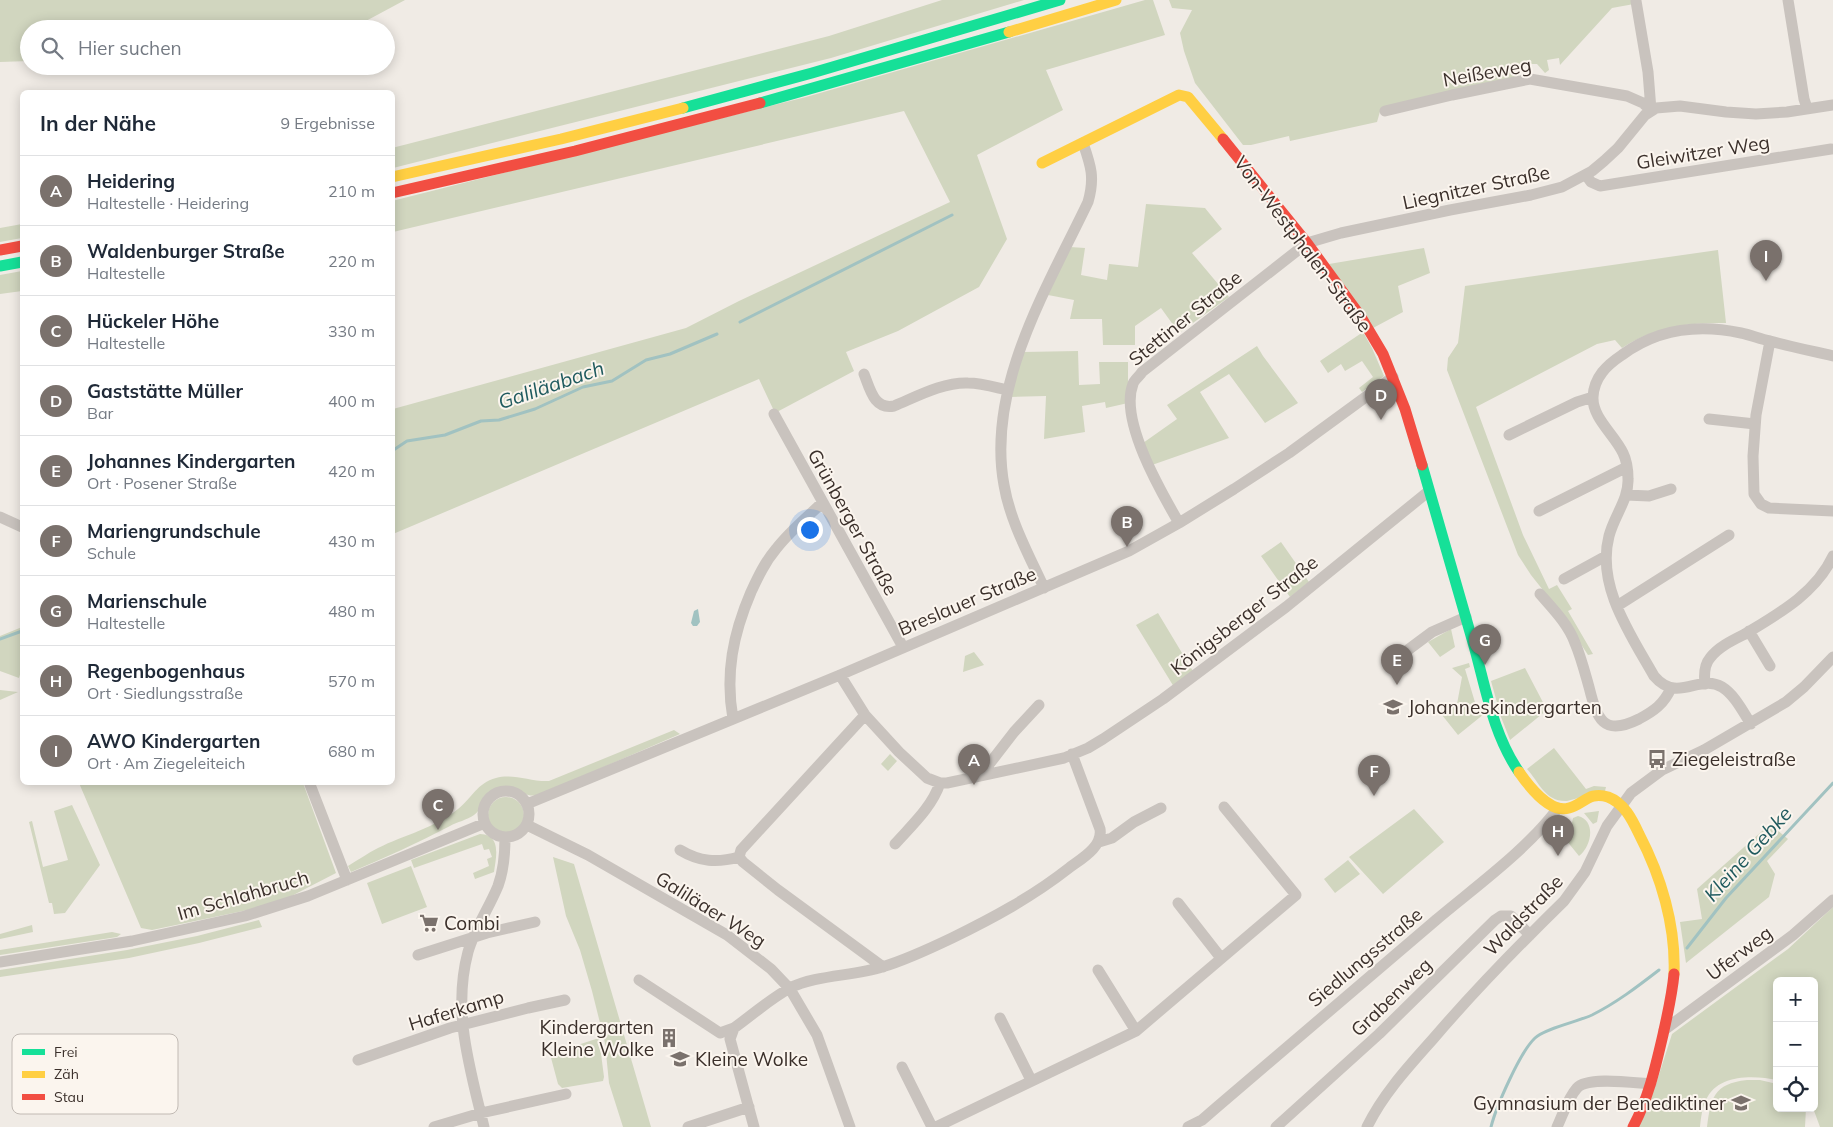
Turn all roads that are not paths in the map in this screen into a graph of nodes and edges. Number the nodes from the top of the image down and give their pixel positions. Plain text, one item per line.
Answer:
1 (1060, 0) edge
2 (1116, 0) edge
3 (1636, 0) edge
4 (1788, 0) edge
5 (1833, 105) edge
6 (1807, 108) junction
7 (1651, 110) junction
8 (1385, 111) dead end
9 (1083, 143) junction
10 (1831, 149) dead end
11 (1042, 163) dead end
12 (1586, 174) junction
13 (395, 176) edge
14 (395, 191) edge
15 (1307, 243) junction
16 (20, 246) edge
17 (0, 250) edge
18 (20, 262) edge
19 (0, 266) edge
20 (1770, 341) junction
21 (1833, 356) edge
22 (864, 374) dead end
23 (1393, 377) junction
24 (1007, 390) junction
25 (1593, 397) junction
26 (774, 414) dead end
27 (1709, 419) dead end
28 (1755, 424) junction
29 (1509, 435) dead end
30 (1627, 467) junction
31 (1671, 489) dead end
32 (1429, 491) junction
33 (1626, 494) junction
34 (822, 503) junction
35 (1539, 511) dead end
36 (1833, 511) edge
37 (0, 517) edge
38 (1179, 523) junction
39 (20, 526) edge
40 (1729, 534) dead end
41 (1606, 556) junction
42 (1833, 556) edge
43 (1564, 579) dead end
44 (1044, 588) junction
45 (1540, 594) dead end
46 (1617, 606) junction
47 (1466, 617) junction
48 (1749, 631) junction
49 (903, 647) junction
50 (1833, 657) edge
51 (1389, 664) dead end
52 (1770, 666) dead end
53 (840, 675) junction
54 (1705, 684) junction
55 (1671, 688) junction
56 (1039, 705) dead end
57 (864, 715) junction
58 (733, 720) junction
59 (1751, 724) junction
60 (1072, 754) junction
61 (980, 776) junction
62 (940, 783) junction
63 (311, 785) edge
64 (527, 804) junction
65 (1621, 805) junction
66 (1224, 807) dead end
67 (1161, 808) dead end
68 (1558, 808) junction
69 (484, 823) junction
70 (527, 825) junction
71 (505, 837) junction
72 (1099, 842) junction
73 (895, 844) dead end
74 (680, 850) dead end
75 (739, 857) junction
76 (347, 880) junction
77 (1833, 900) edge
78 (1178, 903) dead end
79 (535, 922) dead end
80 (1530, 935) junction
81 (473, 938) junction
82 (418, 956) dead end
83 (1221, 958) junction
84 (0, 962) edge
85 (883, 967) junction
86 (1098, 970) dead end
87 (639, 980) dead end
88 (790, 988) junction
89 (565, 1000) dead end
90 (1000, 1018) dead end
91 (462, 1025) junction
92 (734, 1028) junction
93 (1664, 1030) junction
94 (1136, 1031) junction
95 (358, 1060) dead end
96 (902, 1067) dead end
97 (1031, 1080) junction
98 (1651, 1084) junction
99 (566, 1094) dead end
100 (749, 1107) junction
101 (480, 1113) junction
102 (1203, 1123) edge
103 (434, 1127) edge
104 (484, 1127) edge
105 (688, 1127) edge
106 (754, 1127) edge
107 (850, 1127) edge
108 (932, 1127) edge
109 (936, 1127) edge
110 (1188, 1127) edge
111 (1276, 1127) edge
112 (1367, 1127) edge
113 (1557, 1127) edge
114 (1633, 1127) edge

1 - 13 main road
2 - 14 main road
3 - 7 street
4 - 6 street
5 - 6 street
6 - 7 street
7 - 8 street, Neißeweg
7 - 12 street, Liegnitzer Straße
9 - 11 main road
9 - 15 main road, Von-Westphalen-Straße
9 - 24 street
10 - 12 street, Gleiwitzer Weg
12 - 15 street, Liegnitzer Straße
15 - 23 main road, Von-Westphalen-Straße
15 - 38 street, Stettiner Straße
16 - 17 main road
18 - 19 main road
20 - 21 street
20 - 25 street
20 - 28 street
22 - 24 street
23 - 32 main road, Von-Westphalen-Straße
23 - 38 street, Breslauer Straße
24 - 44 street
25 - 29 street
25 - 30 street
26 - 34 street, Grünberger Straße
27 - 28 street
28 - 36 street
30 - 33 street
30 - 35 street
31 - 33 street
32 - 47 main road, Von-Westphalen-Straße
32 - 60 street, Königsberger Straße
33 - 41 street
34 - 49 street, Grünberger Straße
34 - 58 street
37 - 39 street
38 - 44 street, Breslauer Straße
40 - 46 street
41 - 43 street
41 - 46 street
42 - 48 street
44 - 49 street, Breslauer Straße
45 - 55 street
46 - 55 street
47 - 51 street
47 - 68 main road, Von-Westphalen-Straße
48 - 52 street
48 - 54 street
49 - 53 street, Breslauer Straße
50 - 59 street, Waldstraße
53 - 57 street
53 - 58 street, Breslauer Straße
54 - 55 street
54 - 59 street
56 - 61 street
57 - 62 street
57 - 75 street
58 - 64 street, Breslauer Straße
59 - 65 street, Waldstraße
60 - 61 street, Königsberger Straße
60 - 72 street
61 - 62 street, Königsberger Straße
62 - 73 street
63 - 76 street
64 - 69 street
64 - 70 street
65 - 68 main road
65 - 80 street, Waldstraße
65 - 93 main road
66 - 83 street
67 - 72 street
68 - 102 street, Siedlungsstraße
69 - 71 street
69 - 76 street, Im Schlahbruch
70 - 71 street
70 - 88 street, Galiläaer Weg
71 - 81 street
72 - 85 street
74 - 75 street
75 - 85 street
76 - 84 street, Im Schlahbruch
77 - 93 street, Uferweg
78 - 83 street
79 - 81 street
80 - 111 street, Grabenweg
80 - 112 street, Waldstraße
81 - 82 street
81 - 91 street
83 - 94 street
85 - 88 street
86 - 94 street
87 - 92 street
88 - 92 street
88 - 107 street, Galiläaer Weg
89 - 91 street, Haferkamp
90 - 97 street
91 - 95 street, Haferkamp
91 - 101 street
92 - 100 street
93 - 98 main road
94 - 97 street
96 - 108 street
97 - 109 street
98 - 113 street
98 - 114 main road
99 - 101 street
100 - 105 street
100 - 106 street
101 - 103 street
101 - 104 street
102 - 110 street, Siedlungsstraße

